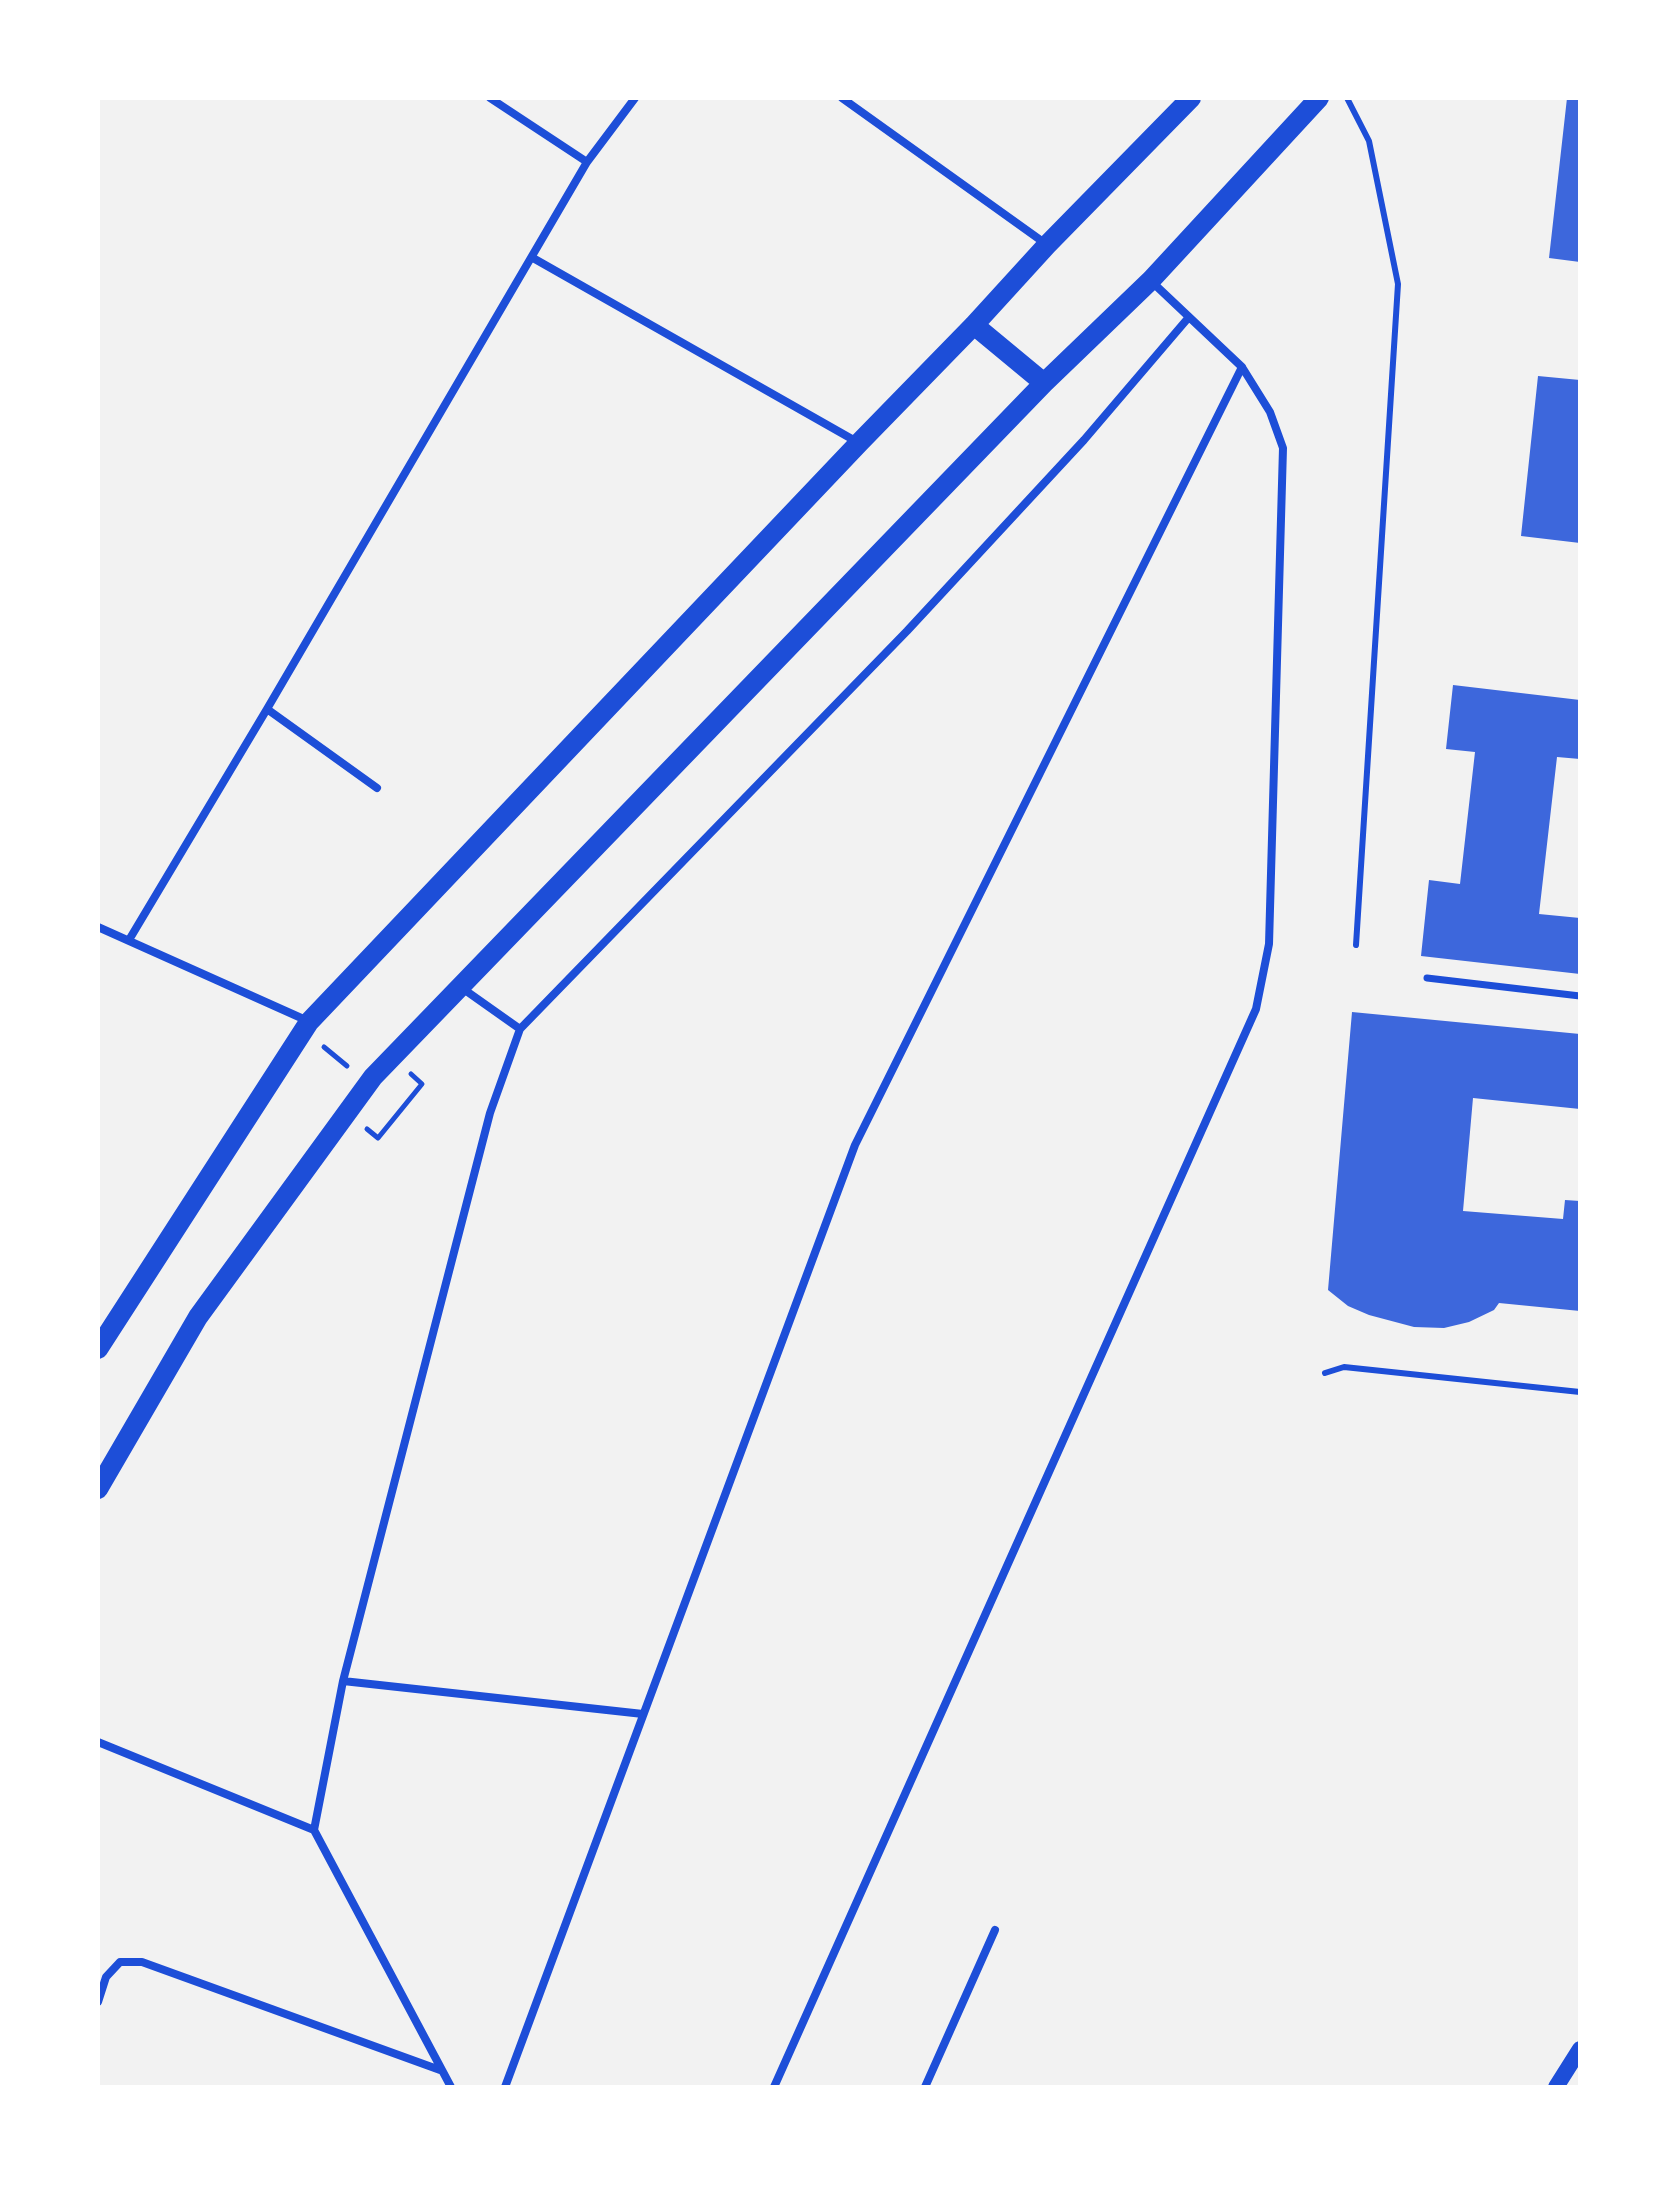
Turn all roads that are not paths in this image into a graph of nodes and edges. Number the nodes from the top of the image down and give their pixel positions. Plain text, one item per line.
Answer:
1 (490, 98) edge
2 (635, 98) edge
3 (842, 98) edge
4 (1191, 98) edge
5 (1319, 98) edge
6 (1347, 98) edge
7 (587, 162) junction
8 (1047, 245) junction
9 (533, 258) junction
10 (1151, 280) junction
11 (1189, 317) junction
12 (974, 325) junction
13 (1242, 367) junction
14 (1044, 383) junction
15 (859, 443) junction
16 (267, 709) junction
17 (377, 788) dead end
18 (98, 927) edge
19 (129, 940) junction
20 (1356, 945) dead end
21 (1427, 978) dead end
22 (461, 988) junction
23 (1580, 996) edge
24 (309, 1022) junction
25 (520, 1029) junction
26 (98, 1349) edge
27 (1325, 1373) dead end
28 (1580, 1392) edge
29 (98, 1489) edge
30 (343, 1681) junction
31 (643, 1714) junction
32 (98, 1742) edge
33 (314, 1830) junction
34 (995, 1930) dead end
35 (98, 2002) edge
36 (1580, 2049) edge
37 (440, 2071) junction
38 (451, 2087) edge
39 (505, 2087) edge
40 (774, 2087) edge
41 (925, 2087) edge
42 (1556, 2087) edge

1 - 7 street
2 - 7 street
3 - 8 street
4 - 8 main road
5 - 10 main road
6 - 20 lane
7 - 9 street
8 - 12 main road
9 - 15 street
9 - 16 street
10 - 11 street
10 - 14 main road
11 - 13 street
11 - 25 street
12 - 14 main road
12 - 15 main road
13 - 31 street
13 - 40 street
14 - 22 main road
15 - 24 main road
16 - 17 street
16 - 19 street
18 - 19 street
19 - 24 street
21 - 23 street
22 - 25 street
22 - 29 main road
24 - 26 main road
25 - 30 street
27 - 28 lane
30 - 31 street
30 - 33 street
31 - 39 street
32 - 33 street
33 - 37 street
34 - 41 street
35 - 37 street
36 - 42 main road
37 - 38 street

